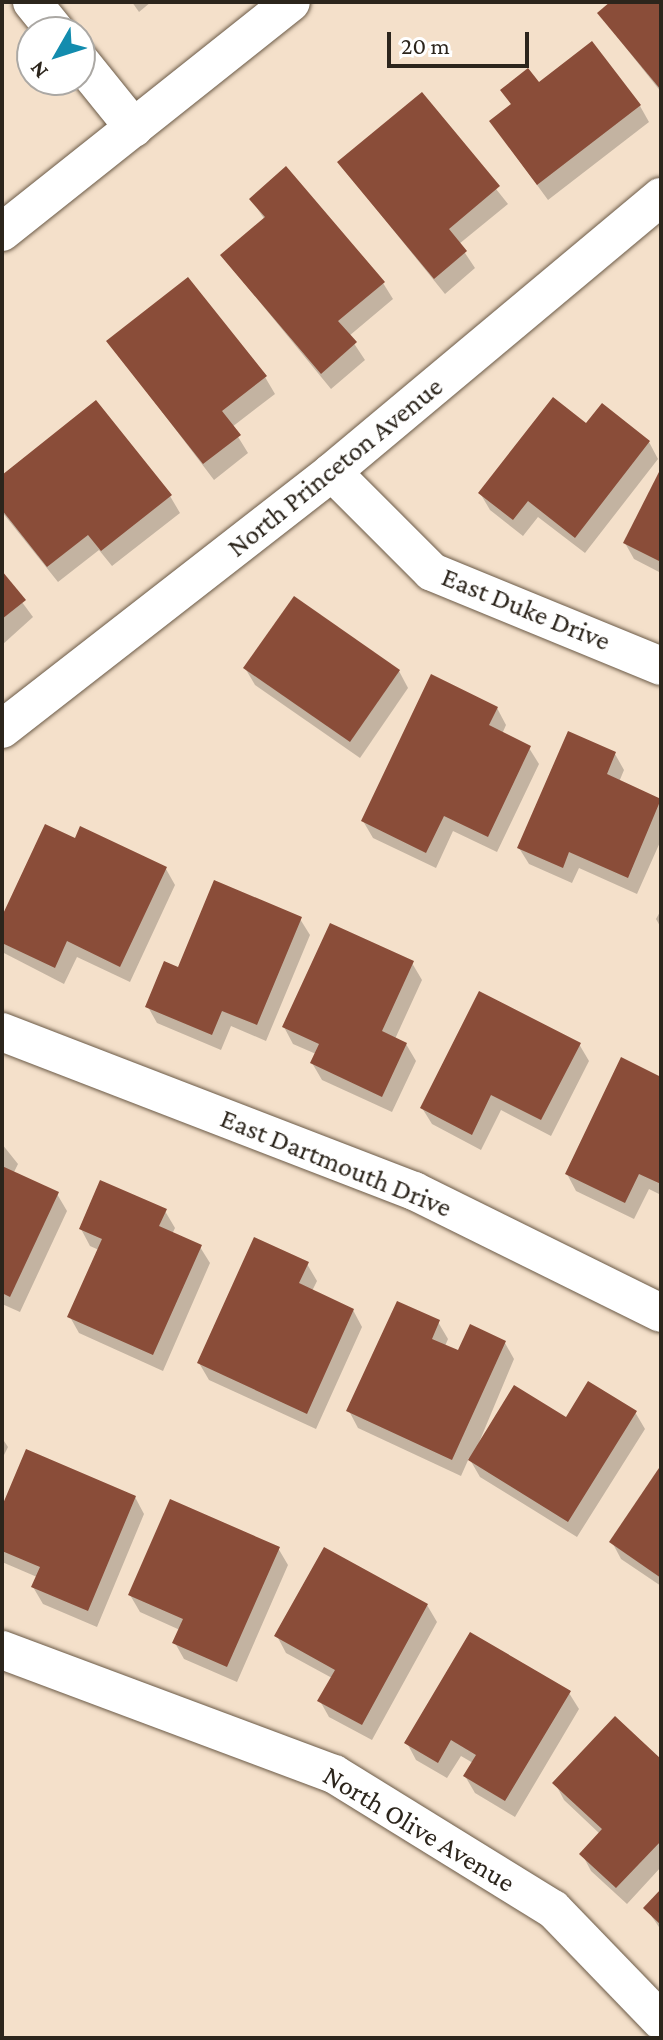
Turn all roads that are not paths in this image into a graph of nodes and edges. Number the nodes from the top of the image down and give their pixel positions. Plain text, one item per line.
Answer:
1 (291, 2) edge
2 (96, 81) edge
3 (134, 128) junction
4 (661, 197) edge
5 (2, 232) edge
6 (332, 472) junction
7 (661, 666) edge
8 (2, 729) edge
9 (2, 1032) edge
10 (661, 1313) edge
11 (2, 1650) edge
12 (661, 2021) edge

1 - 3 street
2 - 3 street
3 - 5 street
4 - 6 street, North Princeton Avenue
6 - 7 street, East Duke Drive
6 - 8 street, North Princeton Avenue
9 - 10 street, East Dartmouth Drive
11 - 12 street, North Olive Avenue

